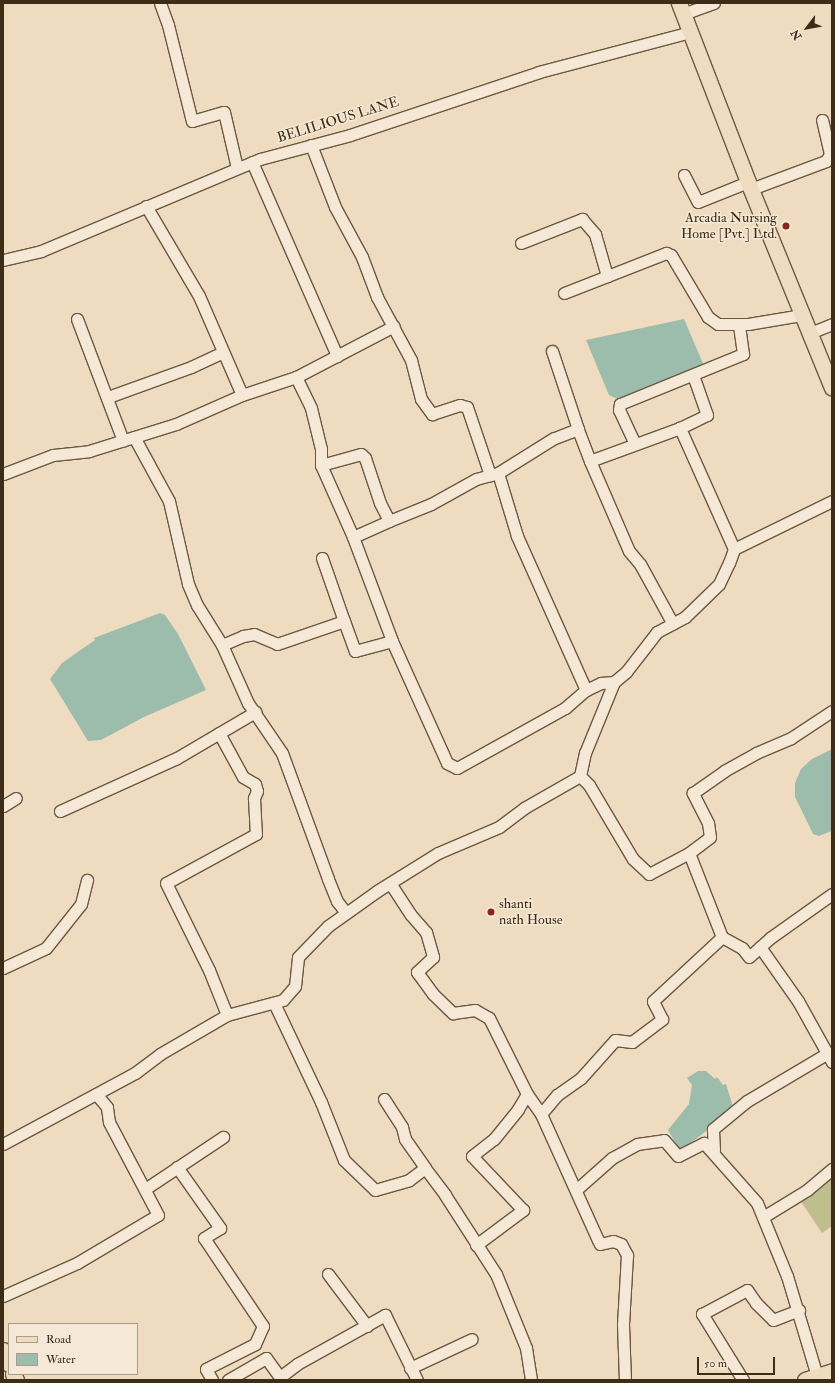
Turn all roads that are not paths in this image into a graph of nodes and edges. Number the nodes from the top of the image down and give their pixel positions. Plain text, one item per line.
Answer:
1 (160, 3) edge
2 (714, 3) edge
3 (681, 9) edge
4 (690, 32) junction
5 (822, 120) dead end
6 (311, 145) junction
7 (252, 162) junction
8 (237, 168) junction
9 (684, 176) dead end
10 (749, 185) junction
11 (146, 206) junction
12 (521, 243) dead end
13 (3, 260) edge
14 (607, 276) junction
15 (564, 293) dead end
16 (802, 315) junction
17 (77, 319) dead end
18 (739, 324) junction
19 (832, 324) edge
20 (394, 326) junction
21 (810, 333) junction
22 (552, 351) dead end
23 (223, 352) junction
24 (337, 356) junction
25 (693, 375) junction
26 (296, 377) junction
27 (832, 388) edge
28 (242, 395) junction
29 (108, 397) junction
30 (680, 428) junction
31 (578, 429) junction
32 (134, 437) junction
33 (122, 441) junction
34 (635, 444) junction
35 (590, 460) junction
36 (321, 465) junction
37 (3, 474) edge
38 (494, 474) junction
39 (832, 501) edge
40 (389, 521) junction
41 (353, 537) junction
42 (734, 549) junction
43 (322, 558) dead end
44 (344, 621) junction
45 (673, 624) junction
46 (392, 641) junction
47 (222, 645) junction
48 (614, 682) junction
49 (586, 690) junction
50 (832, 711) edge
51 (255, 712) junction
52 (219, 733) junction
53 (580, 776) junction
54 (16, 798) dead end
55 (3, 806) edge
56 (60, 811) dead end
57 (689, 853) junction
58 (87, 880) dead end
59 (390, 883) junction
60 (832, 894) edge
61 (346, 913) junction
62 (722, 937) junction
63 (760, 947) junction
64 (3, 968) edge
65 (274, 1003) junction
66 (227, 1015) junction
67 (830, 1058) edge
68 (96, 1094) junction
69 (526, 1094) junction
70 (384, 1099) dead end
71 (541, 1114) junction
72 (223, 1137) dead end
73 (3, 1144) edge
74 (714, 1150) junction
75 (177, 1167) junction
76 (425, 1168) junction
77 (832, 1169) edge
78 (145, 1189) junction
79 (576, 1190) junction
80 (763, 1217) junction
81 (476, 1245) junction
82 (328, 1274) dead end
83 (3, 1296) edge
84 (799, 1310) junction
85 (367, 1326) junction
86 (472, 1339) dead end
87 (3, 1350) edge
88 (8, 1362) edge
89 (410, 1368) junction
90 (832, 1371) edge
91 (811, 1378) edge
92 (212, 1380) edge
93 (228, 1380) edge
94 (417, 1380) edge
95 (531, 1380) edge
96 (625, 1380) edge
97 (743, 1380) edge

1 - 8 street
2 - 3 street
3 - 4 main road
4 - 6 street, BELILIOUS LANE
4 - 10 main road
5 - 10 street
6 - 7 street, BELILIOUS LANE
6 - 20 street
7 - 8 street, BELILIOUS LANE
7 - 24 street
8 - 11 street, BELILIOUS LANE
9 - 10 street
10 - 16 main road
11 - 13 street, BELILIOUS LANE
11 - 23 street
12 - 14 street
14 - 15 street
14 - 18 street
16 - 18 street
16 - 21 main road
17 - 29 street
18 - 25 street
19 - 21 street
20 - 24 street
20 - 38 street
21 - 27 main road
22 - 31 street
23 - 28 street
23 - 29 street
24 - 26 street
25 - 30 street
25 - 34 street
26 - 28 street
26 - 36 street
28 - 32 street
29 - 33 street
30 - 34 street
30 - 42 street
31 - 35 street
31 - 38 street
32 - 33 street
32 - 47 street
33 - 37 street
34 - 35 street
35 - 45 street
36 - 40 street
36 - 41 street
38 - 40 street
38 - 49 street
39 - 42 street
40 - 41 street
41 - 46 street
42 - 45 street
43 - 44 street
44 - 46 street
44 - 47 street
45 - 48 street
46 - 49 street
47 - 51 street
48 - 49 street
48 - 53 street
50 - 57 street
51 - 52 street
51 - 61 street
52 - 56 street
52 - 66 street
53 - 57 street
53 - 59 street
54 - 55 street
57 - 62 street
58 - 64 street
59 - 61 street
59 - 69 street
60 - 63 street
61 - 65 street
62 - 63 street
62 - 71 street
63 - 67 street
65 - 66 street
65 - 76 street
66 - 68 street
67 - 74 street
68 - 73 street
68 - 78 street
69 - 71 street
69 - 81 street
70 - 76 street
71 - 79 street
72 - 75 street
74 - 79 street
74 - 80 street
75 - 78 street
75 - 92 street
76 - 81 street
77 - 80 street
78 - 83 street
79 - 96 street
80 - 84 street
81 - 95 street
82 - 85 street
84 - 91 street
84 - 97 street
85 - 89 street
85 - 93 street
86 - 89 street
87 - 88 main road
89 - 94 street
90 - 91 main road

